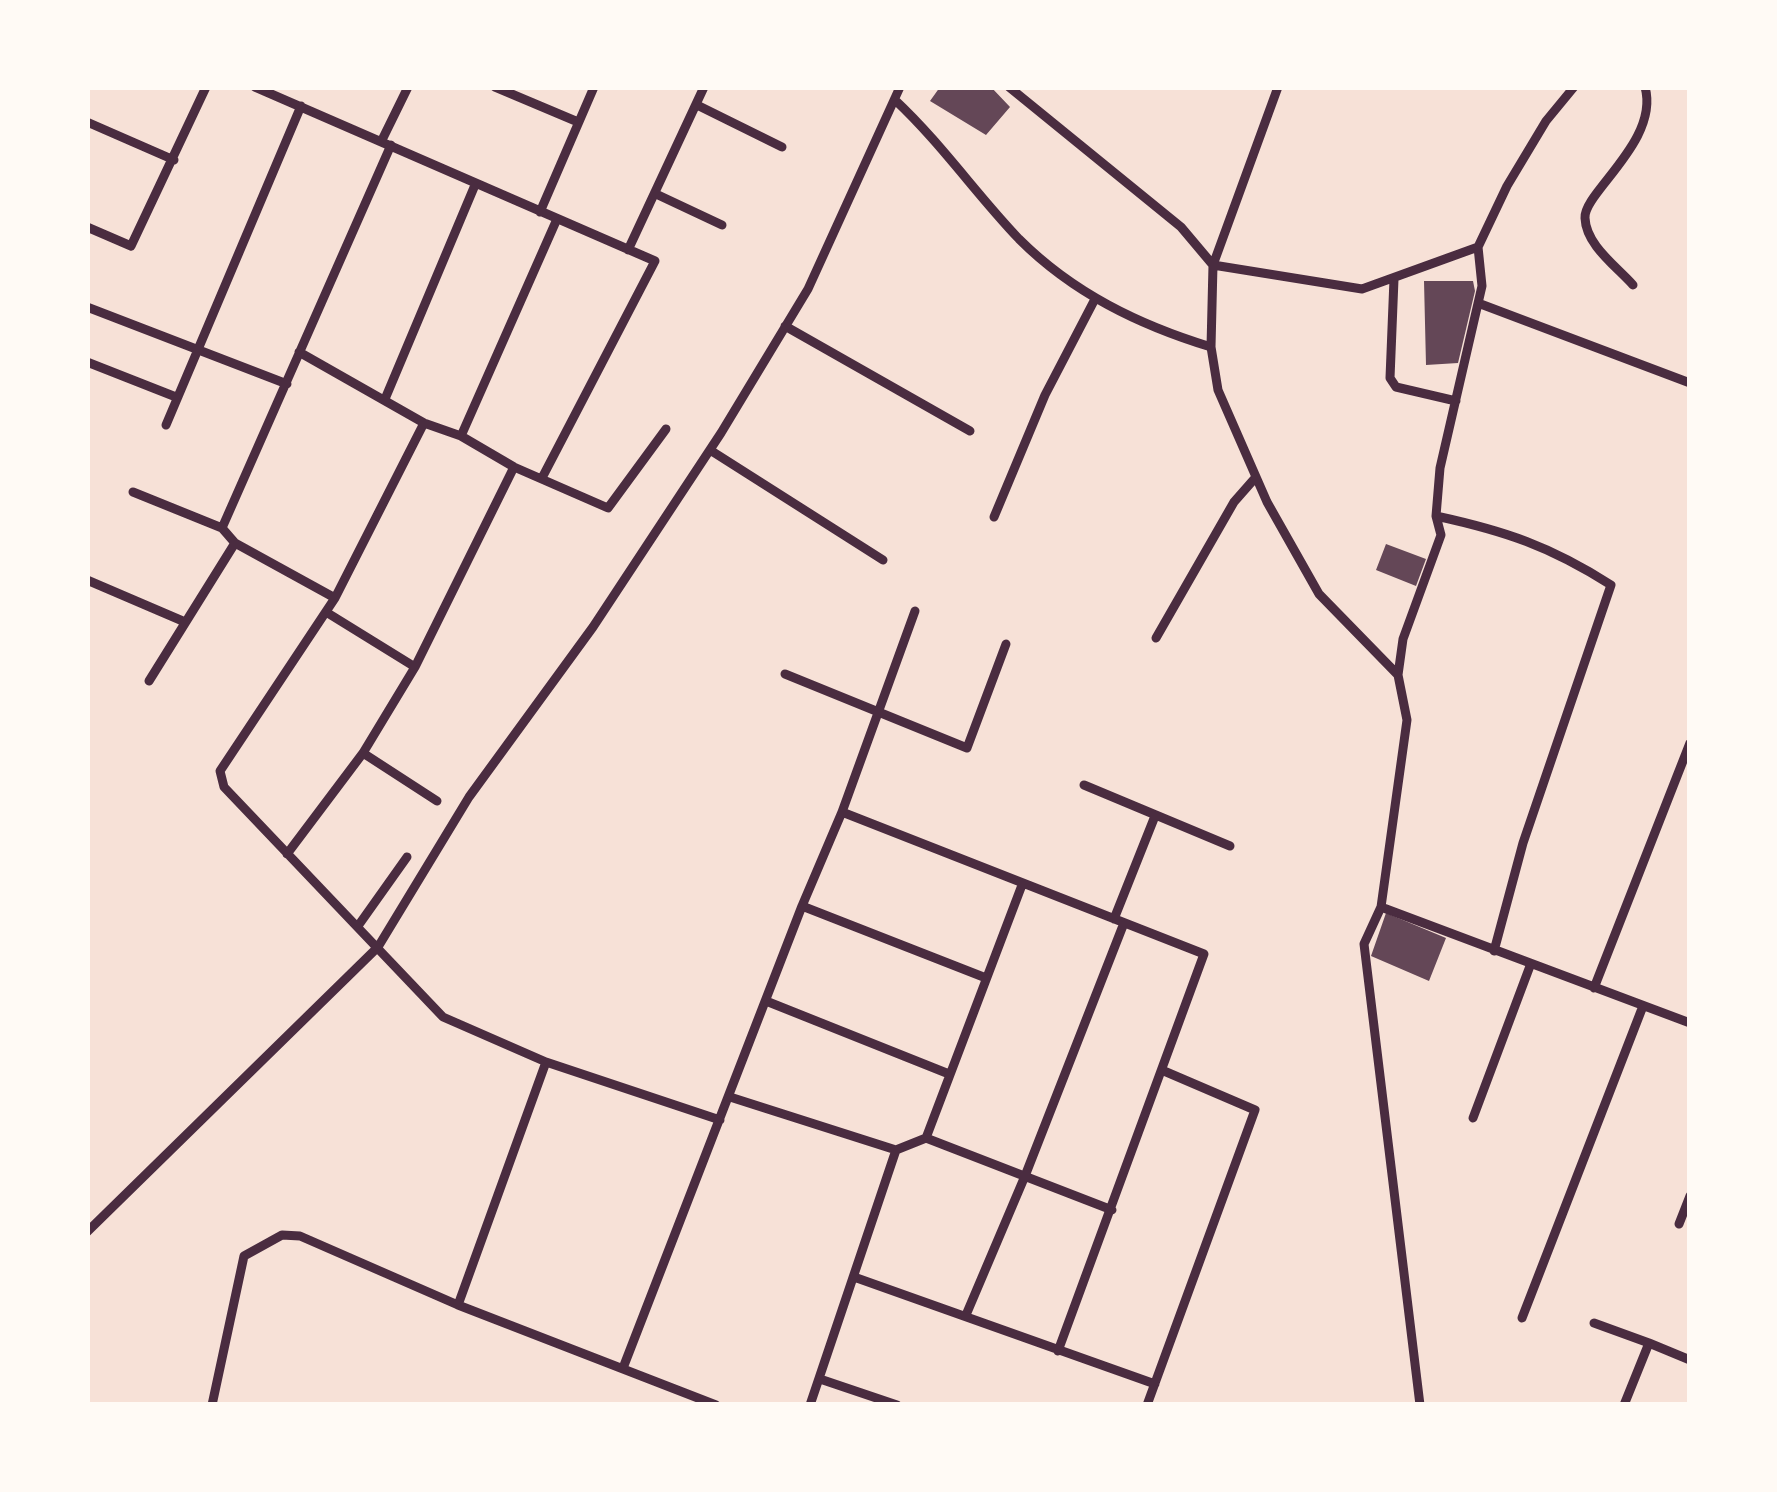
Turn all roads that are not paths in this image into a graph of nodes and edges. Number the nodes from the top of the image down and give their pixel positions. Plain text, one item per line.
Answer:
1 (206, 87) edge
2 (255, 87) edge
3 (408, 87) edge
4 (495, 87) edge
5 (594, 87) edge
6 (704, 87) edge
7 (900, 87) edge
8 (1009, 87) edge
9 (1278, 87) edge
10 (1574, 87) edge
11 (1645, 87) edge
12 (896, 100) junction
13 (697, 105) junction
14 (301, 106) junction
15 (87, 122) edge
16 (578, 122) junction
17 (386, 142) junction
18 (782, 147) dead end
19 (174, 160) junction
20 (475, 185) junction
21 (656, 194) junction
22 (540, 212) junction
23 (557, 219) junction
24 (722, 225) dead end
25 (87, 227) edge
26 (1478, 247) junction
27 (628, 250) junction
28 (1213, 265) junction
29 (1394, 279) junction
30 (1633, 285) dead end
31 (1095, 299) junction
32 (1478, 303) junction
33 (87, 307) edge
34 (785, 326) junction
35 (197, 347) junction
36 (1211, 347) junction
37 (299, 352) junction
38 (87, 362) edge
39 (1690, 382) edge
40 (287, 384) junction
41 (176, 397) junction
42 (385, 399) junction
43 (1456, 401) junction
44 (424, 423) junction
45 (166, 425) dead end
46 (665, 429) dead end
47 (970, 431) dead end
48 (461, 436) junction
49 (710, 450) junction
50 (514, 466) junction
51 (543, 476) junction
52 (1256, 477) junction
53 (134, 491) dead end
54 (1436, 516) junction
55 (994, 517) dead end
56 (222, 528) junction
57 (235, 543) junction
58 (884, 560) dead end
59 (87, 580) edge
60 (334, 598) junction
61 (915, 611) dead end
62 (326, 612) junction
63 (185, 622) junction
64 (1156, 638) dead end
65 (1006, 644) dead end
66 (415, 667) junction
67 (785, 674) dead end
68 (1398, 675) junction
69 (148, 681) dead end
70 (880, 712) junction
71 (1690, 743) edge
72 (364, 753) junction
73 (1084, 785) dead end
74 (437, 801) dead end
75 (842, 812) junction
76 (1155, 816) junction
77 (1231, 846) dead end
78 (287, 854) junction
79 (407, 857) dead end
80 (1022, 885) junction
81 (802, 906) junction
82 (1381, 907) junction
83 (1119, 921) junction
84 (358, 926) junction
85 (378, 947) junction
86 (1494, 952) junction
87 (1530, 966) junction
88 (986, 978) junction
89 (1594, 988) junction
90 (766, 1001) junction
91 (1643, 1006) junction
92 (1690, 1023) edge
93 (546, 1062) junction
94 (1164, 1071) junction
95 (949, 1074) junction
96 (730, 1096) junction
97 (1473, 1118) dead end
98 (720, 1120) junction
99 (926, 1138) junction
100 (896, 1150) junction
101 (1025, 1176) junction
102 (1690, 1196) edge
103 (1112, 1210) junction
104 (1679, 1224) dead end
105 (87, 1232) edge
106 (854, 1277) junction
107 (458, 1305) junction
108 (966, 1315) junction
109 (1522, 1318) dead end
110 (1594, 1323) dead end
111 (1648, 1343) junction
112 (1058, 1351) junction
113 (1690, 1360) edge
114 (623, 1368) junction
115 (820, 1379) junction
116 (1155, 1384) junction
117 (216, 1404) edge
118 (716, 1405) edge
119 (810, 1405) edge
120 (897, 1405) edge
121 (1147, 1405) edge
122 (1420, 1405) edge
123 (1624, 1405) edge

1 - 19 street
2 - 14 street
3 - 17 street
4 - 16 street
5 - 16 street
6 - 13 street
7 - 12 street
8 - 28 street
9 - 28 street
10 - 26 street
11 - 30 street
12 - 31 street
12 - 34 street
13 - 18 street
13 - 21 street
14 - 17 street
14 - 35 street
15 - 19 street
16 - 22 street
17 - 20 street
17 - 37 street
19 - 25 street
20 - 22 street
20 - 42 street
21 - 24 street
21 - 27 street
22 - 23 street
23 - 27 street
23 - 48 street
26 - 29 street
26 - 32 street
27 - 51 street
28 - 29 street
28 - 36 street
29 - 43 street
31 - 36 street
31 - 55 street
32 - 39 street
32 - 43 street
33 - 35 street
34 - 47 street
34 - 49 street
35 - 40 street
35 - 41 street
36 - 52 street
37 - 40 street
37 - 42 street
38 - 41 street
40 - 56 street
41 - 45 street
42 - 44 street
43 - 54 street
44 - 48 street
44 - 60 street
46 - 51 street
48 - 50 street
49 - 58 street
49 - 85 street
50 - 51 street
50 - 66 street
52 - 64 street
52 - 68 street
53 - 56 street
54 - 68 street
54 - 86 street
56 - 57 street
57 - 60 street
57 - 63 street
59 - 63 street
60 - 62 street
61 - 70 street
62 - 66 street
62 - 78 street
63 - 69 street
65 - 70 street
66 - 72 street
67 - 70 street
68 - 82 street
70 - 75 street
71 - 89 street
72 - 74 street
72 - 78 street
73 - 76 street
75 - 80 street
75 - 81 street
76 - 77 street
76 - 83 street
78 - 84 street
79 - 84 street
80 - 83 street
80 - 88 street
81 - 88 street
81 - 90 street
82 - 86 street
82 - 122 street
83 - 94 street
83 - 101 street
84 - 85 street
85 - 93 street
85 - 105 street
86 - 87 street
87 - 89 street
87 - 97 street
88 - 95 street
89 - 91 street
90 - 95 street
90 - 96 street
91 - 92 street
91 - 109 street
93 - 98 street
93 - 107 street
94 - 103 street
94 - 116 street
95 - 99 street
96 - 98 street
96 - 100 street
98 - 114 street
99 - 100 street
99 - 101 street
100 - 106 street
101 - 103 street
101 - 108 street
102 - 104 street
103 - 112 street
106 - 108 street
106 - 115 street
107 - 114 street
107 - 117 street
108 - 112 street
110 - 111 street
111 - 113 street
111 - 123 street
112 - 116 street
114 - 118 street
115 - 119 street
115 - 120 street
116 - 121 street

